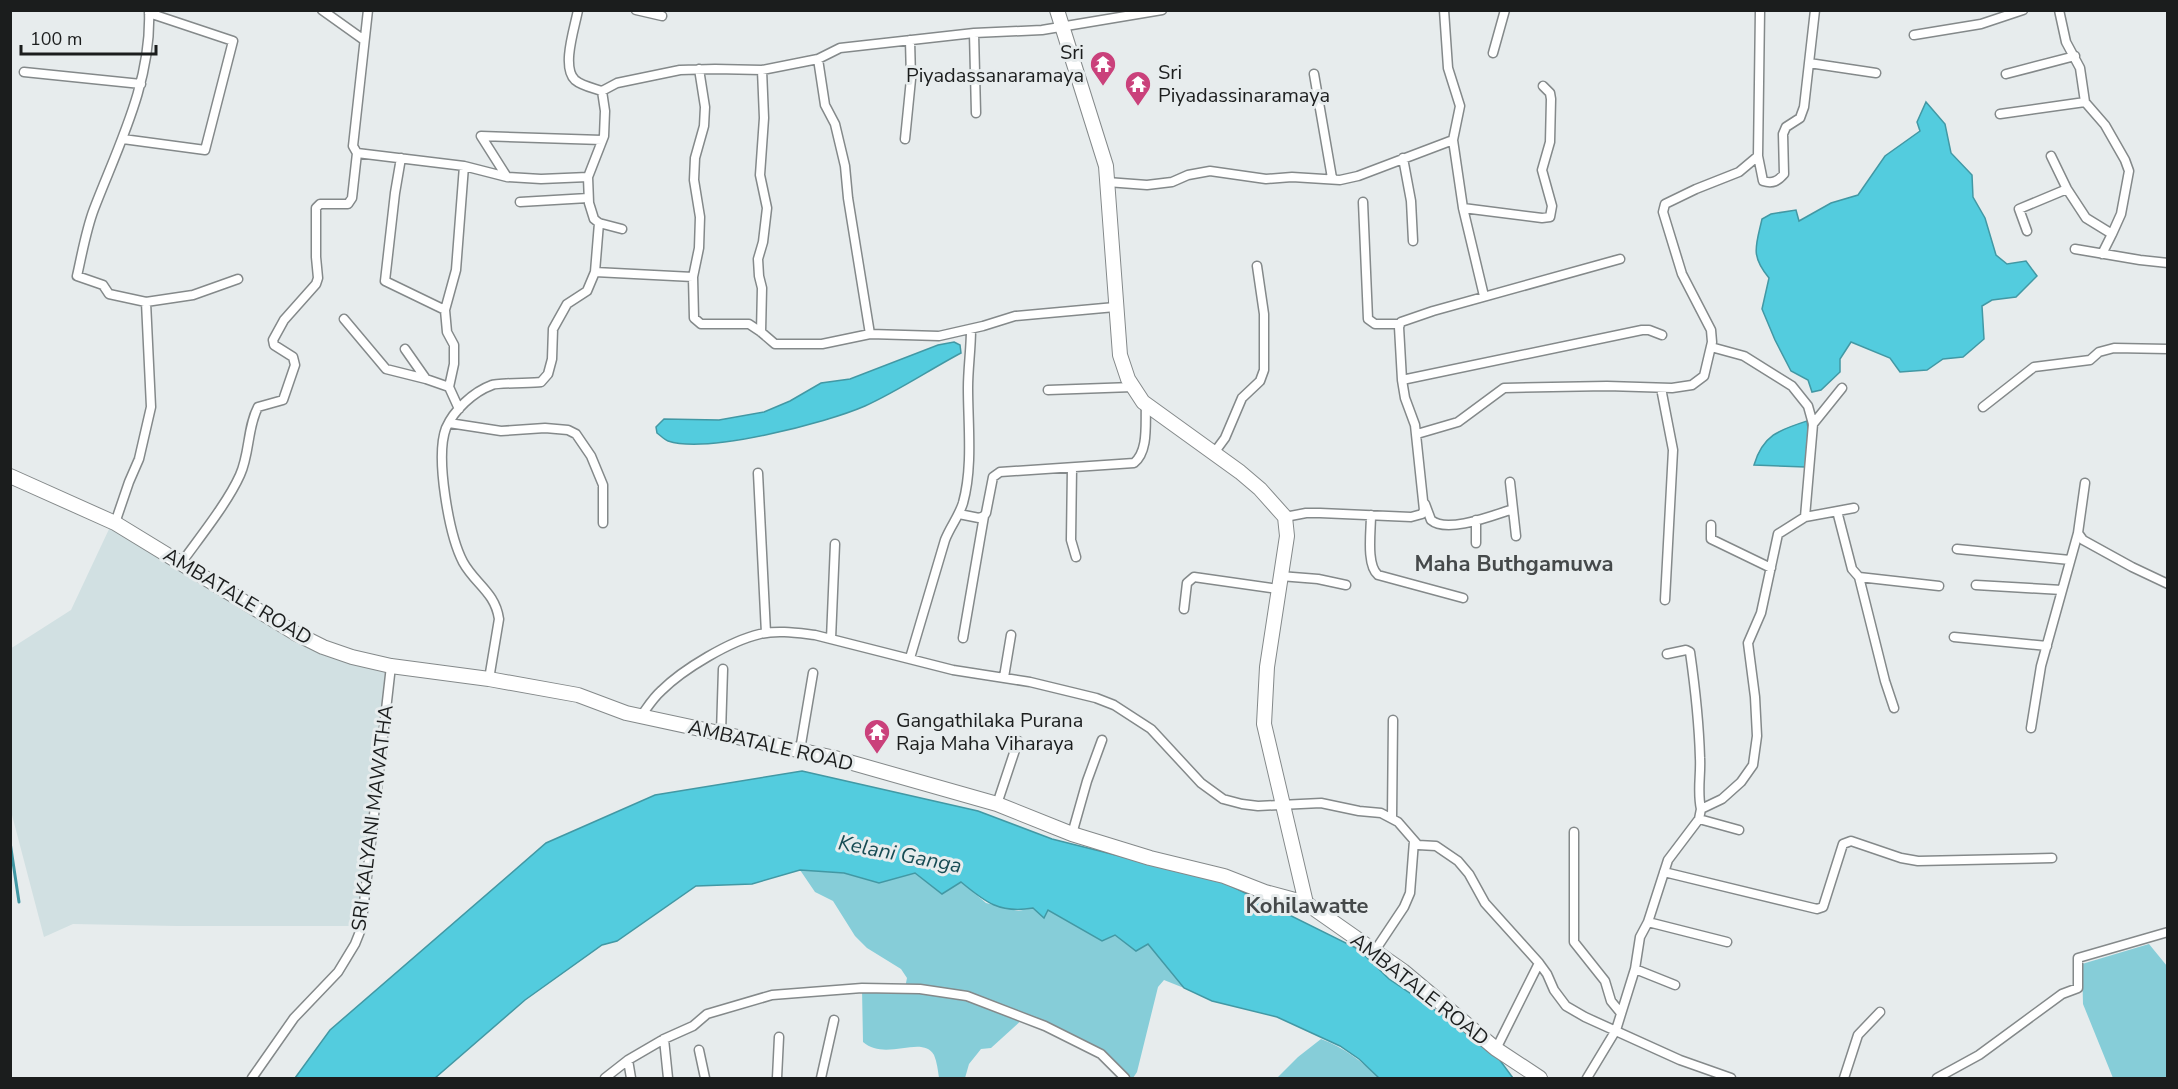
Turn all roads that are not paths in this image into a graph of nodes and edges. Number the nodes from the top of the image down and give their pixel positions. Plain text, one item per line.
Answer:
1 (322, 10) edge
2 (368, 10) edge
3 (579, 10) edge
4 (636, 10) edge
5 (1057, 10) edge
6 (1162, 10) edge
7 (1444, 10) edge
8 (1505, 10) edge
9 (1760, 10) edge
10 (1815, 10) edge
11 (2023, 10) edge
12 (2059, 10) edge
13 (149, 12) edge
14 (662, 16) dead end
15 (1063, 27) junction
16 (974, 33) junction
17 (1914, 35) dead end
18 (364, 40) junction
19 (910, 40) junction
20 (1493, 53) dead end
21 (2075, 56) junction
22 (818, 59) junction
23 (1809, 63) junction
24 (699, 69) junction
25 (762, 70) junction
26 (24, 72) dead end
27 (1876, 73) dead end
28 (1314, 74) dead end
29 (2006, 74) dead end
30 (141, 84) junction
31 (1543, 86) dead end
32 (602, 91) junction
33 (2085, 102) junction
34 (976, 113) dead end
35 (2000, 114) dead end
36 (123, 139) junction
37 (905, 139) dead end
38 (602, 140) junction
39 (1454, 140) junction
40 (357, 153) junction
41 (1758, 156) junction
42 (2051, 156) dead end
43 (401, 158) junction
44 (1403, 158) junction
45 (464, 166) junction
46 (507, 177) junction
47 (588, 177) junction
48 (1332, 178) junction
49 (1107, 182) junction
50 (2067, 189) junction
51 (588, 198) junction
52 (520, 202) dead end
53 (1363, 202) dead end
54 (1463, 208) junction
55 (599, 223) junction
56 (622, 229) dead end
57 (2027, 231) dead end
58 (2112, 234) junction
59 (1413, 241) dead end
60 (2075, 249) dead end
61 (2102, 254) junction
62 (1620, 259) dead end
63 (2168, 263) edge
64 (1257, 266) dead end
65 (595, 272) junction
66 (693, 276) junction
67 (238, 279) dead end
68 (1484, 296) junction
69 (146, 302) junction
70 (1115, 307) junction
71 (445, 310) junction
72 (344, 320) dead end
73 (1399, 324) junction
74 (971, 329) junction
75 (761, 332) junction
76 (870, 334) junction
77 (1662, 335) dead end
78 (1712, 347) junction
79 (2168, 349) edge
80 (405, 350) dead end
81 (426, 380) junction
82 (1402, 380) junction
83 (449, 387) junction
84 (1133, 387) junction
85 (1661, 388) junction
86 (1842, 388) dead end
87 (1048, 390) dead end
88 (1146, 405) junction
89 (1983, 407) dead end
90 (459, 409) junction
91 (449, 423) junction
92 (1813, 424) junction
93 (1417, 434) junction
94 (1214, 453) junction
95 (1072, 468) junction
96 (758, 473) dead end
97 (10, 476) edge
98 (1509, 482) dead end
99 (2085, 483) dead end
100 (1425, 504) junction
101 (1854, 508) dead end
102 (1513, 509) junction
103 (1837, 511) junction
104 (959, 514) junction
105 (1371, 515) junction
106 (984, 516) junction
107 (1805, 517) junction
108 (1285, 518) junction
109 (1476, 520) junction
110 (115, 523) junction
111 (603, 523) dead end
112 (1711, 525) dead end
113 (2078, 533) junction
114 (1516, 536) dead end
115 (1476, 543) dead end
116 (835, 544) dead end
117 (1957, 549) dead end
118 (1076, 557) dead end
119 (2070, 560) junction
120 (182, 562) junction
121 (1771, 568) junction
122 (1858, 577) junction
123 (1279, 582) junction
124 (2168, 584) edge
125 (1346, 585) dead end
126 (1976, 585) dead end
127 (1939, 586) dead end
128 (2062, 590) junction
129 (1463, 598) dead end
130 (1665, 600) dead end
131 (1184, 609) dead end
132 (766, 633) junction
133 (1011, 635) dead end
134 (1954, 637) dead end
135 (963, 638) dead end
136 (831, 639) junction
137 (2047, 646) junction
138 (1667, 654) dead end
139 (910, 658) junction
140 (392, 666) junction
141 (723, 669) dead end
142 (813, 673) dead end
143 (1004, 677) junction
144 (489, 680) junction
145 (1894, 708) dead end
146 (641, 716) junction
147 (1393, 720) dead end
148 (2031, 728) dead end
149 (721, 733) junction
150 (1102, 740) dead end
151 (1018, 741) dead end
152 (800, 750) junction
153 (997, 804) junction
154 (1283, 804) junction
155 (1701, 809) junction
156 (1392, 818) junction
157 (1699, 819) junction
158 (1739, 830) dead end
159 (1574, 832) dead end
160 (1072, 834) junction
161 (1414, 841) junction
162 (2052, 858) dead end
163 (1664, 872) junction
164 (1306, 903) junction
165 (1648, 922) junction
166 (2168, 932) edge
167 (1727, 942) dead end
168 (1374, 952) junction
169 (1539, 963) junction
170 (1635, 969) junction
171 (1675, 985) dead end
172 (1620, 1012) junction
173 (1880, 1012) dead end
174 (834, 1020) dead end
175 (1616, 1030) junction
176 (779, 1037) dead end
177 (664, 1039) junction
178 (1496, 1049) junction
179 (699, 1050) dead end
180 (628, 1060) junction
181 (252, 1078) edge
182 (605, 1078) edge
183 (631, 1078) edge
184 (668, 1078) edge
185 (705, 1078) edge
186 (777, 1078) edge
187 (821, 1078) edge
188 (1125, 1078) edge
189 (1540, 1078) edge
190 (1587, 1078) edge
191 (1731, 1078) edge
192 (1844, 1078) edge
193 (1936, 1078) edge

1 - 18 street
2 - 18 street
3 - 32 street
4 - 14 street
5 - 15 main road
6 - 15 street
7 - 39 street
8 - 20 street
9 - 41 street
10 - 23 street
11 - 17 street
12 - 21 street
13 - 30 street
13 - 36 street
15 - 16 street
15 - 49 main road
16 - 19 street
16 - 34 street
18 - 40 street
19 - 22 street
19 - 37 street
21 - 29 street
21 - 33 street
22 - 25 street
22 - 76 street
23 - 27 street
23 - 41 street
24 - 25 street
24 - 32 street
24 - 66 street
25 - 75 street
26 - 30 street
28 - 48 street
30 - 36 street
31 - 54 street
32 - 38 street
33 - 35 street
33 - 58 street
36 - 69 street
38 - 46 street
38 - 47 street
39 - 44 street
39 - 54 street
40 - 43 street
40 - 120 street
41 - 78 street
42 - 50 street
43 - 45 street
43 - 71 street
44 - 48 street
44 - 59 street
45 - 46 street
45 - 71 street
46 - 47 street
47 - 51 street
48 - 49 street
49 - 70 main road
50 - 57 street
50 - 58 street
51 - 52 street
51 - 55 street
53 - 73 street
54 - 68 street
55 - 56 street
55 - 65 street
58 - 61 street
60 - 61 street
61 - 63 street
62 - 68 street
64 - 94 street
65 - 66 street
65 - 90 street
66 - 75 street
67 - 69 street
68 - 73 street
69 - 110 street
70 - 74 street
70 - 84 main road
71 - 83 street
72 - 81 street
73 - 82 street
74 - 76 street
74 - 104 street
75 - 76 street
77 - 82 street
78 - 85 street
78 - 92 street
79 - 89 street
80 - 81 street
81 - 83 street
82 - 93 street
83 - 90 street
84 - 87 street
84 - 88 main road
85 - 93 street
85 - 130 street
86 - 92 street
88 - 94 main road
88 - 95 street
90 - 91 street
91 - 111 street
91 - 144 street
92 - 107 street
93 - 100 street
94 - 108 main road
95 - 106 street
95 - 118 street
96 - 132 street
97 - 110 main road, AMBATALE ROAD
98 - 102 street
99 - 113 street
100 - 105 street
100 - 109 street
101 - 103 street
102 - 109 street
102 - 114 street
103 - 107 street
103 - 122 street
104 - 106 street
104 - 139 street
105 - 108 street
105 - 129 street
106 - 135 street
107 - 121 street
108 - 123 main road
109 - 115 street
110 - 120 main road, AMBATALE ROAD
112 - 121 street
113 - 119 street
113 - 124 street
116 - 136 street
117 - 119 street
119 - 128 street
120 - 140 main road, AMBATALE ROAD
121 - 155 street
122 - 127 street
122 - 145 street
123 - 125 street
123 - 131 street
123 - 154 main road
126 - 128 street
128 - 137 street
132 - 136 street
132 - 146 street
133 - 143 street
134 - 137 street
136 - 139 street
137 - 148 street
138 - 155 street
139 - 143 street
140 - 144 main road, AMBATALE ROAD
140 - 181 street, SRI KALYANI MAWATHA
141 - 149 street
142 - 152 street
143 - 154 street
144 - 146 main road, AMBATALE ROAD
146 - 149 main road, AMBATALE ROAD
147 - 156 street
149 - 152 main road, AMBATALE ROAD
150 - 160 street
151 - 153 street
152 - 153 main road, AMBATALE ROAD
153 - 160 main road, AMBATALE ROAD
154 - 156 street
154 - 164 main road
155 - 157 street
156 - 161 street
157 - 158 street
157 - 163 street
159 - 172 street
160 - 164 main road, AMBATALE ROAD
161 - 168 street
161 - 169 street
162 - 163 street
163 - 165 street
164 - 168 main road, AMBATALE ROAD
165 - 167 street
165 - 170 street
166 - 193 street
168 - 178 main road, AMBATALE ROAD
169 - 175 street
169 - 178 street
170 - 171 street
170 - 172 street
172 - 175 street
173 - 192 street
174 - 187 street
175 - 190 street
175 - 191 street
176 - 186 street
177 - 180 street
177 - 184 street
177 - 188 street
178 - 189 main road, AMBATALE ROAD
179 - 185 street
180 - 182 street
180 - 183 street

